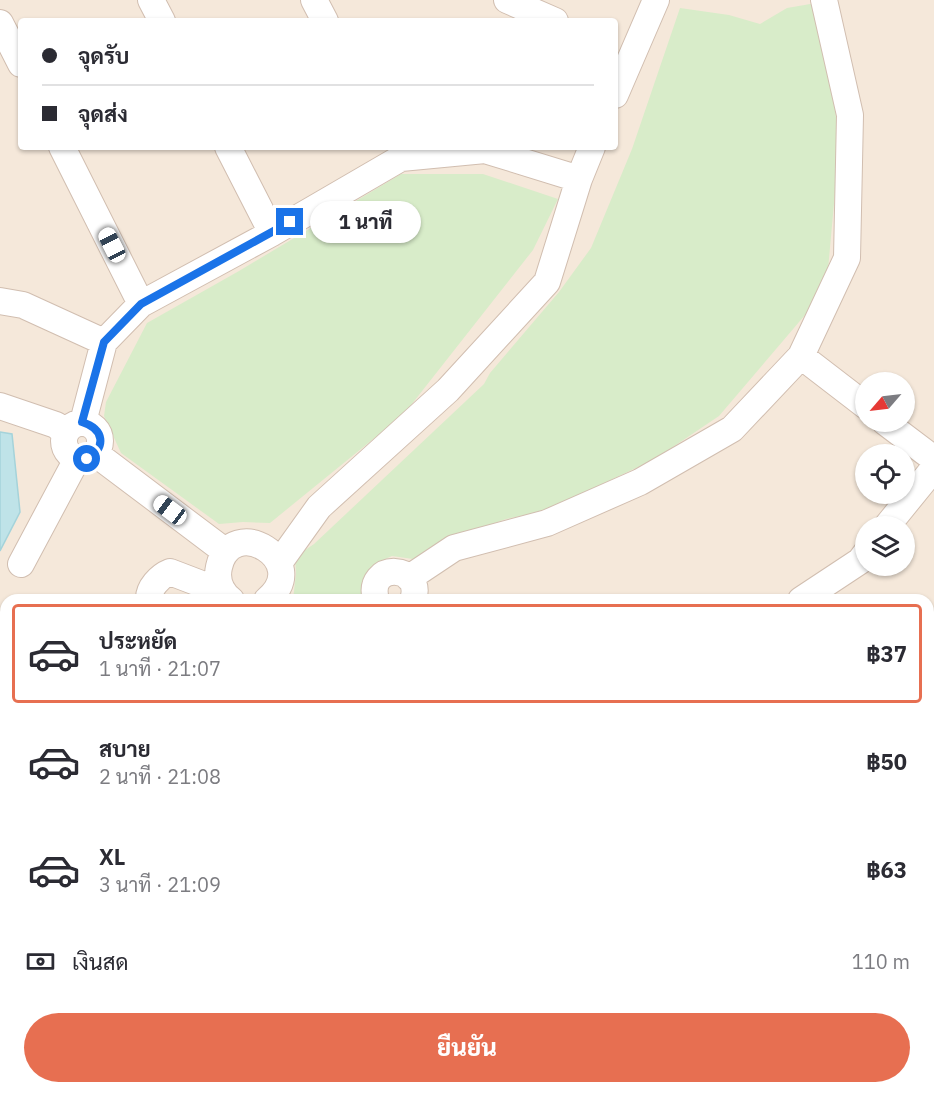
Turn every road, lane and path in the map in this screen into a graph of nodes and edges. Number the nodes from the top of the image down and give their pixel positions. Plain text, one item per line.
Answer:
1 (152, 0) edge
2 (314, 0) edge
3 (507, 0) edge
4 (656, 0) edge
5 (824, 0) edge
6 (161, 18) edge
7 (324, 18) edge
8 (548, 18) edge
9 (0, 22) edge
10 (624, 51) edge
11 (18, 58) edge
12 (618, 80) edge
13 (64, 150) edge
14 (230, 150) edge
15 (591, 150) edge
16 (398, 153) edge
17 (579, 179) junction
18 (272, 233) junction
19 (0, 301) edge
20 (141, 304) junction
21 (104, 342) junction
22 (801, 356) junction
23 (855, 398) edge
24 (0, 406) edge
25 (74, 428) junction
26 (898, 432) edge
27 (86, 456) junction
28 (934, 459) edge
29 (934, 468) edge
30 (895, 516) edge
31 (226, 552) junction
32 (279, 563) junction
33 (21, 564) dead end
34 (855, 564) edge
35 (411, 589) edge
36 (225, 592) edge
37 (149, 594) edge
38 (272, 594) edge
39 (375, 594) edge
40 (810, 594) edge

1 - 6 street
2 - 7 street
3 - 8 street
4 - 10 street
5 - 22 street
9 - 11 street
10 - 12 street
13 - 20 street
14 - 18 street
15 - 17 street
16 - 17 street
16 - 18 street
17 - 32 street
18 - 20 street
19 - 21 street
20 - 21 street
21 - 25 street
22 - 23 street
22 - 35 street
24 - 25 street
25 - 27 street
25 - 27 street
26 - 28 street
27 - 31 street
27 - 33 street
29 - 30 street
31 - 32 street
31 - 36 street
32 - 38 street
34 - 40 street
35 - 39 street
36 - 37 street

